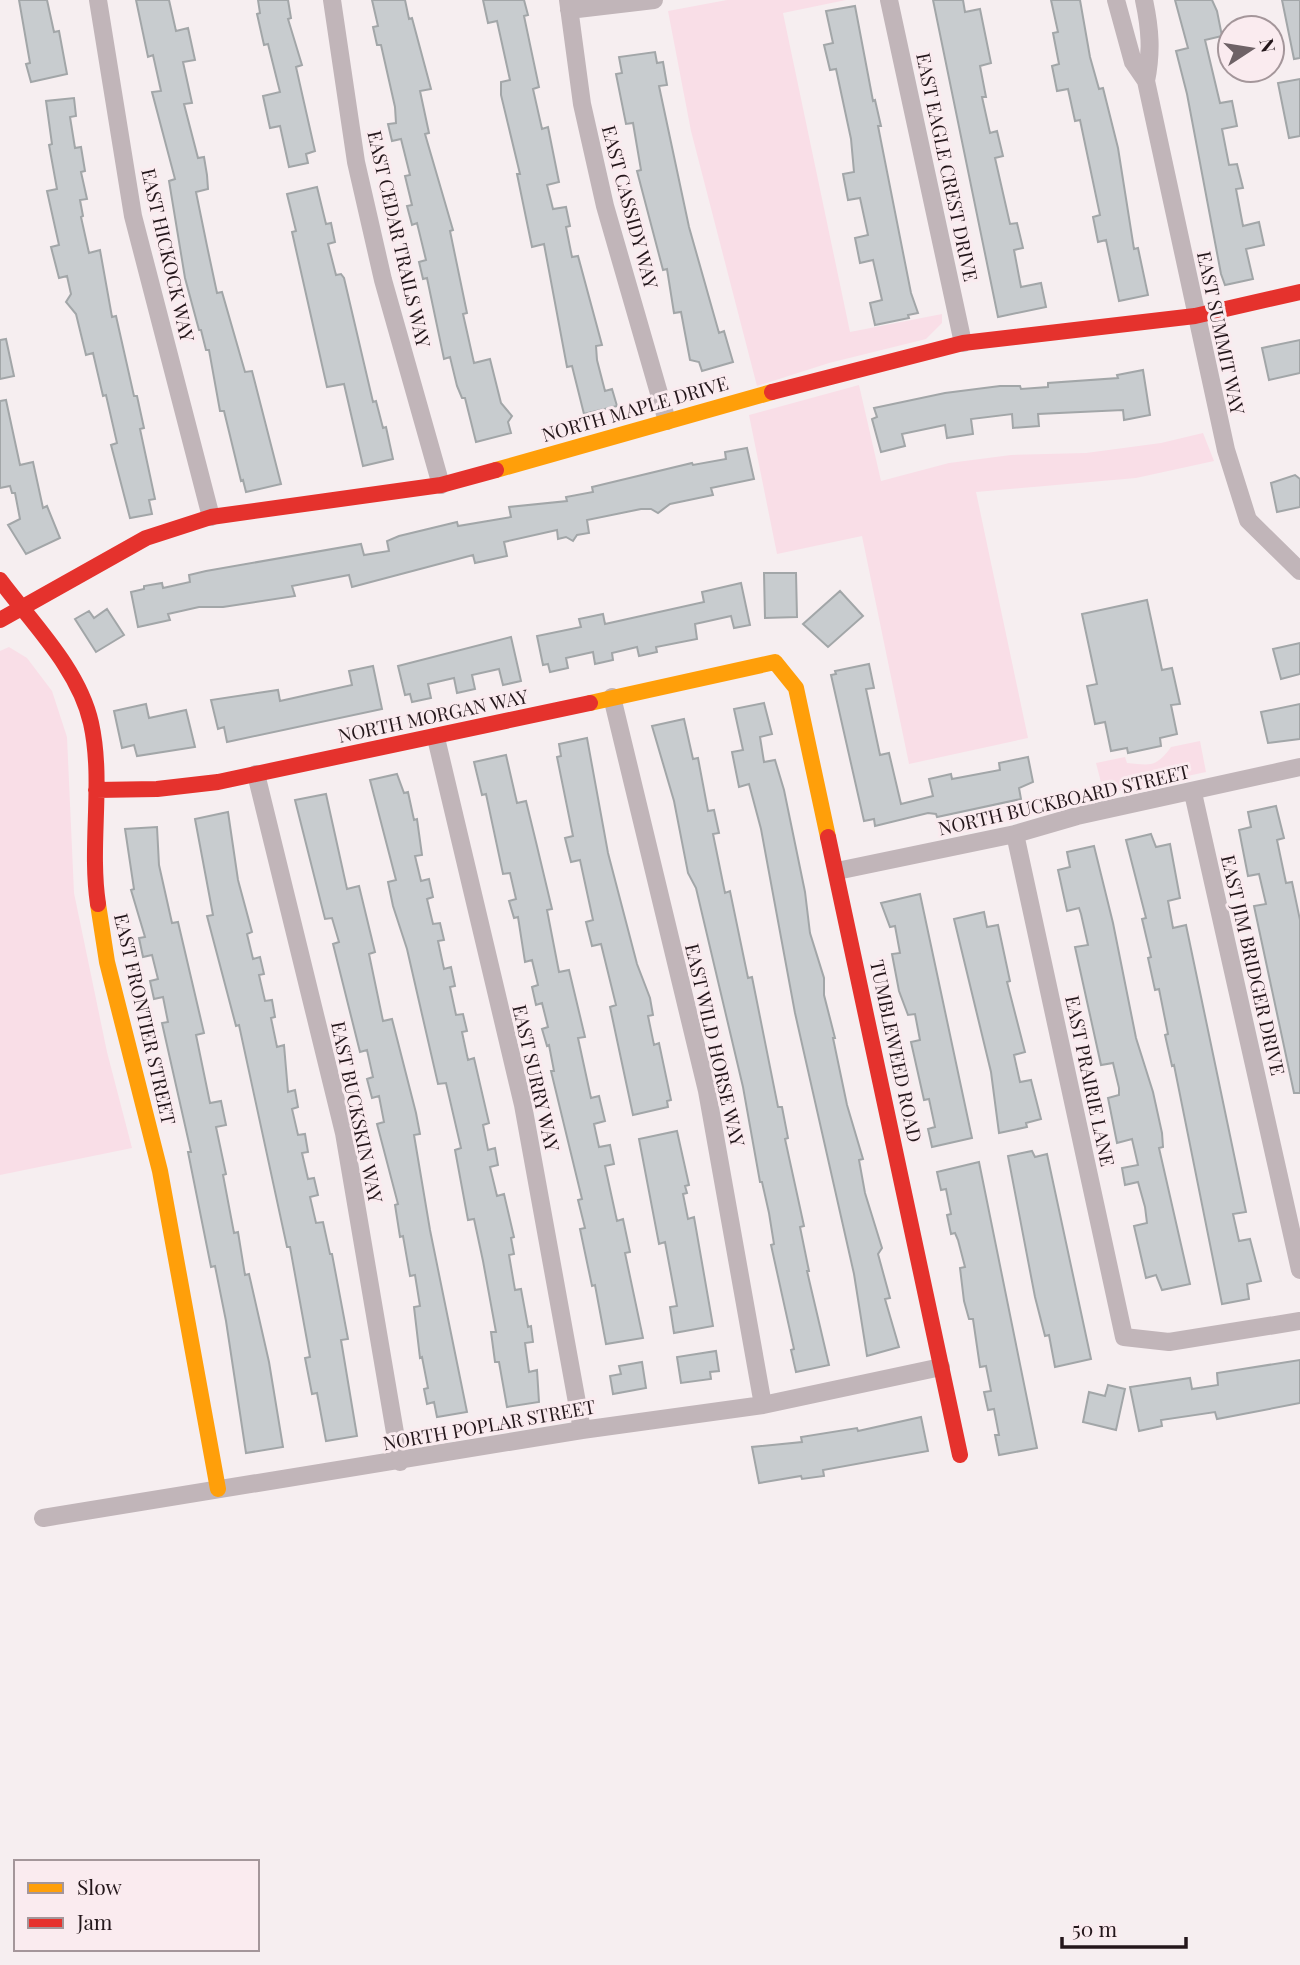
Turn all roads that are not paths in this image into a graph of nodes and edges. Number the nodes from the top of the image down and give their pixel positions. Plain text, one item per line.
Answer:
1 (98, 0) edge
2 (332, 0) edge
3 (654, 0) edge
4 (889, 0) edge
5 (1116, 0) edge
6 (1144, 0) edge
7 (569, 5) edge
8 (1146, 81) junction
9 (1300, 292) edge
10 (1195, 316) junction
11 (963, 343) junction
12 (667, 421) junction
13 (441, 485) junction
14 (211, 517) junction
15 (1300, 571) edge
16 (0, 580) edge
17 (21, 608) junction
18 (0, 620) edge
19 (775, 662) joint
20 (612, 697) junction
21 (436, 738) junction
22 (1300, 767) edge
23 (256, 774) junction
24 (96, 790) junction
25 (1193, 793) junction
26 (1015, 834) junction
27 (837, 872) junction
28 (1300, 1270) edge
29 (1300, 1321) edge
30 (941, 1367) junction
31 (764, 1405) junction
32 (582, 1430) junction
33 (960, 1455) dead end
34 (400, 1462) junction
35 (218, 1489) junction
36 (43, 1518) dead end

1 - 14 street, EAST HICKOCK WAY
2 - 13 street, EAST CEDAR TRAILS WAY
3 - 7 street
4 - 11 street, EAST EAGLE CREST DRIVE
5 - 8 street, EAST SUMMIT WAY
6 - 8 street, EAST SUMMIT WAY
7 - 12 street, EAST CASSIDY WAY
8 - 10 street, EAST SUMMIT WAY
9 - 10 street, NORTH MAPLE DRIVE
10 - 11 street, NORTH MAPLE DRIVE
10 - 15 street, EAST SUMMIT WAY
11 - 12 street, NORTH MAPLE DRIVE
12 - 13 street, NORTH MAPLE DRIVE
13 - 14 street, NORTH MAPLE DRIVE
14 - 17 street, NORTH MAPLE DRIVE
16 - 17 street, EAST FRONTIER STREET
17 - 18 street, NORTH MAPLE DRIVE
17 - 24 street, EAST FRONTIER STREET
19 - 20 street, NORTH MORGAN WAY
19 - 27 street, TUMBLEWEED ROAD
20 - 21 street, NORTH MORGAN WAY
20 - 31 street, EAST WILD HORSE WAY
21 - 23 street, NORTH MORGAN WAY
21 - 32 street, EAST SURRY WAY
22 - 25 street, NORTH BUCKBOARD STREET
23 - 24 street, NORTH MORGAN WAY
23 - 34 street, EAST BUCKSKIN WAY
24 - 35 street, EAST FRONTIER STREET
25 - 26 street, NORTH BUCKBOARD STREET
25 - 28 street, EAST JIM BRIDGER DRIVE
26 - 27 street, NORTH BUCKBOARD STREET
26 - 29 street, EAST PRAIRIE LANE
27 - 30 street, TUMBLEWEED ROAD
30 - 31 street, NORTH POPLAR STREET
30 - 33 street, TUMBLEWEED ROAD
31 - 32 street, NORTH POPLAR STREET
32 - 34 street, NORTH POPLAR STREET
34 - 35 street, NORTH POPLAR STREET
35 - 36 street, NORTH POPLAR STREET

